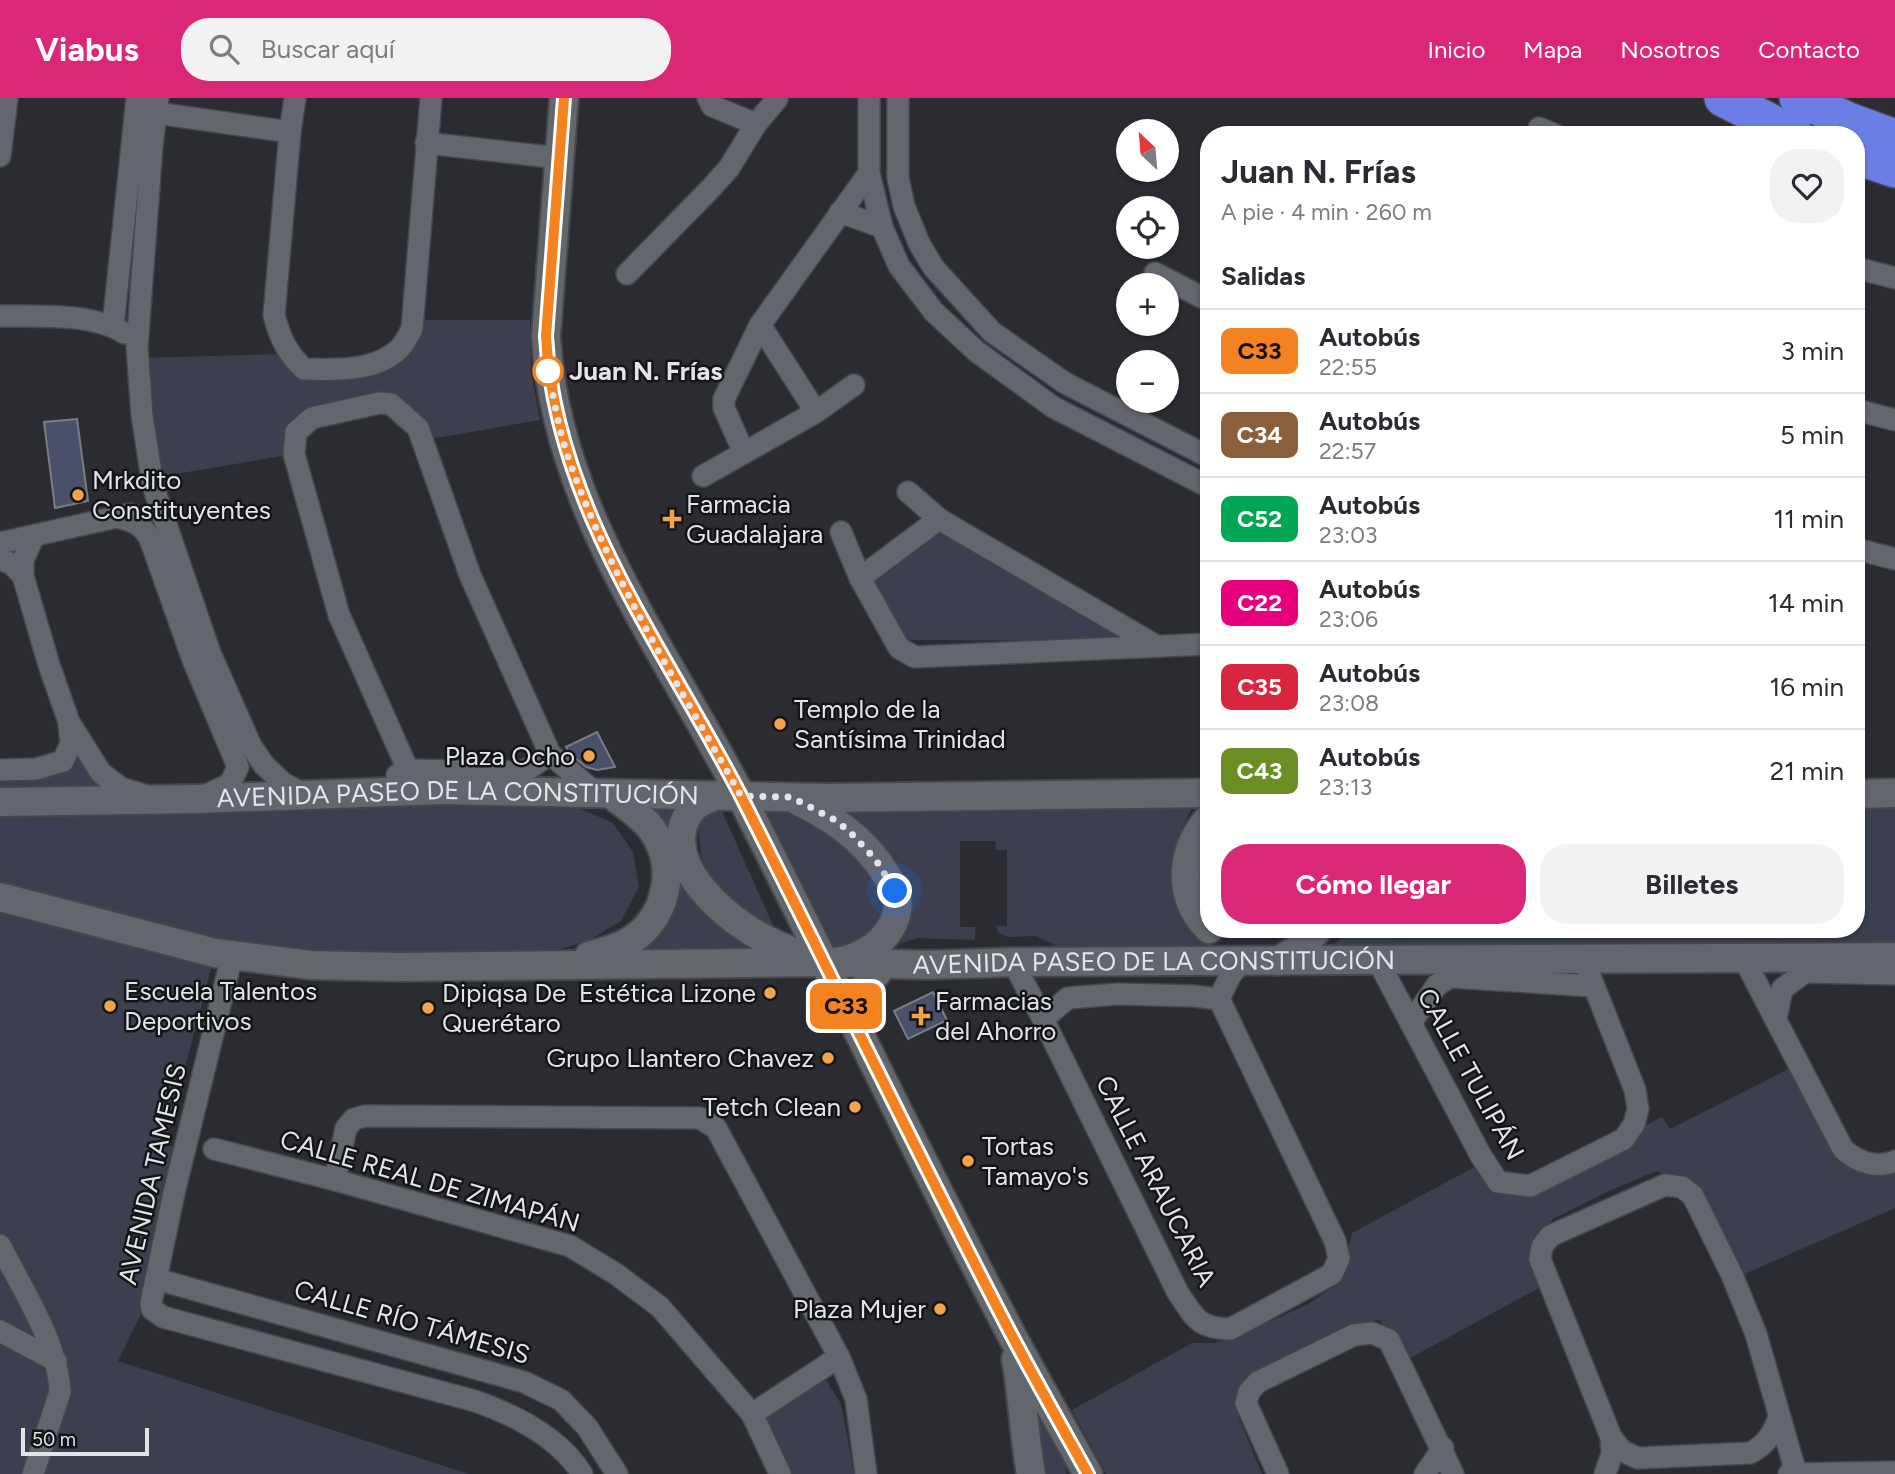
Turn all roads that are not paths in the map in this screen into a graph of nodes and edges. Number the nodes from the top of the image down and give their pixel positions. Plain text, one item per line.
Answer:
1 (7, 98) edge
2 (137, 98) edge
3 (295, 98) edge
4 (431, 98) edge
5 (564, 98) edge
6 (708, 98) edge
7 (870, 98) edge
8 (898, 98) edge
9 (1723, 98) edge
10 (1798, 98) edge
11 (777, 99) edge
12 (157, 106) edge
13 (756, 124) junction
14 (1777, 126) edge
15 (1862, 126) edge
16 (1865, 127) edge
17 (290, 132) junction
18 (1895, 138) edge
19 (426, 144) junction
20 (0, 156) edge
21 (559, 158) junction
22 (1865, 159) edge
23 (1895, 169) edge
24 (869, 173) junction
25 (840, 212) junction
26 (882, 227) junction
27 (1865, 270) edge
28 (627, 274) dead end
29 (1895, 278) edge
30 (1179, 285) edge
31 (1200, 296) edge
32 (0, 316) edge
33 (760, 325) junction
34 (113, 326) junction
35 (992, 332) junction
36 (137, 347) junction
37 (976, 351) junction
38 (853, 385) dead end
39 (816, 412) junction
40 (1865, 412) edge
41 (1895, 419) edge
42 (1200, 452) edge
43 (744, 453) junction
44 (703, 476) dead end
45 (1200, 482) edge
46 (908, 492) dead end
47 (159, 507) junction
48 (117, 517) junction
49 (939, 519) junction
50 (841, 532) dead end
51 (34, 536) junction
52 (0, 543) edge
53 (1865, 552) edge
54 (0, 559) edge
55 (1895, 559) edge
56 (23, 576) junction
57 (860, 578) junction
58 (1200, 644) edge
59 (1155, 646) junction
60 (69, 722) junction
61 (550, 754) junction
62 (408, 770) junction
63 (0, 771) edge
64 (365, 793) junction
65 (1200, 793) edge
66 (1895, 793) edge
67 (1865, 794) edge
68 (305, 795) junction
69 (605, 795) junction
70 (729, 795) junction
71 (791, 797) junction
72 (157, 799) junction
73 (197, 799) junction
74 (0, 802) edge
75 (1200, 830) edge
76 (0, 898) edge
77 (1200, 917) edge
78 (1219, 938) edge
79 (1310, 938) edge
80 (232, 956) junction
81 (1743, 957) junction
82 (1895, 957) edge
83 (1583, 958) junction
84 (1377, 959) junction
85 (1259, 961) junction
86 (824, 962) junction
87 (1013, 962) junction
88 (884, 964) junction
89 (563, 965) junction
90 (1895, 974) edge
91 (1594, 986) junction
92 (1219, 999) junction
93 (1776, 1018) junction
94 (1043, 1019) junction
95 (1410, 1023) junction
96 (856, 1026) junction
97 (214, 1149) dead end
98 (1895, 1161) edge
99 (335, 1180) junction
100 (0, 1245) edge
101 (156, 1279) junction
102 (0, 1331) edge
103 (1012, 1335) junction
104 (839, 1357) junction
105 (56, 1361) junction
106 (752, 1414) junction
107 (1779, 1416) junction
108 (587, 1427) junction
109 (1064, 1430) junction
110 (1611, 1437) junction
111 (1025, 1442) junction
112 (1443, 1448) junction
113 (564, 1452) junction
114 (1079, 1468) edge
115 (1895, 1472) edge
116 (1792, 1473) edge
117 (33, 1474) edge
118 (582, 1474) edge
119 (617, 1474) edge
120 (780, 1474) edge
121 (866, 1474) edge
122 (1031, 1474) edge
123 (1278, 1474) edge
124 (1425, 1474) edge
125 (1453, 1474) edge
126 (1605, 1474) edge

1 - 20 street
2 - 34 street
3 - 17 street
4 - 19 street
5 - 21 street
6 - 13 street
7 - 24 street
8 - 35 street
9 - 14 highway
10 - 15 highway
11 - 13 street
12 - 17 street
12 - 36 street
13 - 28 street
16 - 18 highway
17 - 19 street
19 - 21 street
21 - 70 street
22 - 23 highway
24 - 25 street
24 - 26 street
25 - 26 street
25 - 33 street
26 - 37 street
27 - 29 street
30 - 31 street
32 - 34 street
33 - 39 street
33 - 43 street
34 - 36 street
35 - 37 street
35 - 42 street
36 - 47 street
37 - 45 street
38 - 39 street
39 - 43 street
40 - 41 street
43 - 44 street
46 - 49 street
47 - 48 street
47 - 68 street
48 - 51 street
48 - 73 street
49 - 57 street
49 - 59 street
50 - 57 street
51 - 52 street
51 - 56 street
53 - 55 street
54 - 56 street
56 - 60 street
57 - 59 street
58 - 59 street
60 - 63 street
60 - 72 street
61 - 62 street
61 - 62 street
61 - 69 street
62 - 64 street
64 - 68 street, AVENIDA PASEO DE LA CONSTITUCIÓN
64 - 69 street, AVENIDA PASEO DE LA CONSTITUCIÓN
65 - 71 street, AVENIDA PASEO DE LA CONSTITUCIÓN
66 - 67 street
68 - 73 street, AVENIDA PASEO DE LA CONSTITUCIÓN
69 - 70 street, AVENIDA PASEO DE LA CONSTITUCIÓN
69 - 89 street
70 - 71 street, AVENIDA PASEO DE LA CONSTITUCIÓN
70 - 86 street
70 - 86 street
71 - 86 street
72 - 73 street, AVENIDA PASEO DE LA CONSTITUCIÓN
72 - 74 street, AVENIDA PASEO DE LA CONSTITUCIÓN
75 - 77 street
76 - 80 street, AVENIDA PASEO DE LA CONSTITUCIÓN
78 - 85 street
79 - 85 street
80 - 89 street, AVENIDA PASEO DE LA CONSTITUCIÓN
80 - 101 street, AVENIDA TAMESIS
81 - 82 street, AVENIDA PASEO DE LA CONSTITUCIÓN
81 - 83 street, AVENIDA PASEO DE LA CONSTITUCIÓN
81 - 93 street
83 - 84 street, AVENIDA PASEO DE LA CONSTITUCIÓN
83 - 91 street, CALLE TULIPÁN
84 - 85 street, AVENIDA PASEO DE LA CONSTITUCIÓN
84 - 95 street, CALLE TULIPÁN
85 - 87 street, AVENIDA PASEO DE LA CONSTITUCIÓN
85 - 92 street
86 - 88 street, AVENIDA PASEO DE LA CONSTITUCIÓN
86 - 89 street, AVENIDA PASEO DE LA CONSTITUCIÓN
86 - 96 street
87 - 88 street, AVENIDA PASEO DE LA CONSTITUCIÓN
87 - 94 street, CALLE ARAUCARIA
88 - 96 street
90 - 93 street
91 - 95 street
91 - 95 street, CALLE TULIPÁN
92 - 94 street
92 - 94 street, CALLE ARAUCARIA
93 - 98 street
96 - 103 street
97 - 99 street, CALLE REAL DE ZIMAPÁN
99 - 104 street
99 - 106 street, CALLE REAL DE ZIMAPÁN
100 - 105 street
101 - 108 street, CALLE RÍO TÁMESIS
101 - 113 street, AVENIDA TAMESIS
102 - 105 street
103 - 109 street
103 - 111 street
104 - 106 street
104 - 121 street
105 - 117 street
106 - 120 street, CALLE REAL DE ZIMAPÁN
107 - 110 street
107 - 110 street
107 - 116 street
108 - 113 street
108 - 119 street, CALLE RÍO TÁMESIS
109 - 111 street
109 - 114 street
110 - 126 street
111 - 122 street
112 - 123 street
112 - 124 street
112 - 125 street
113 - 118 street
115 - 116 street

